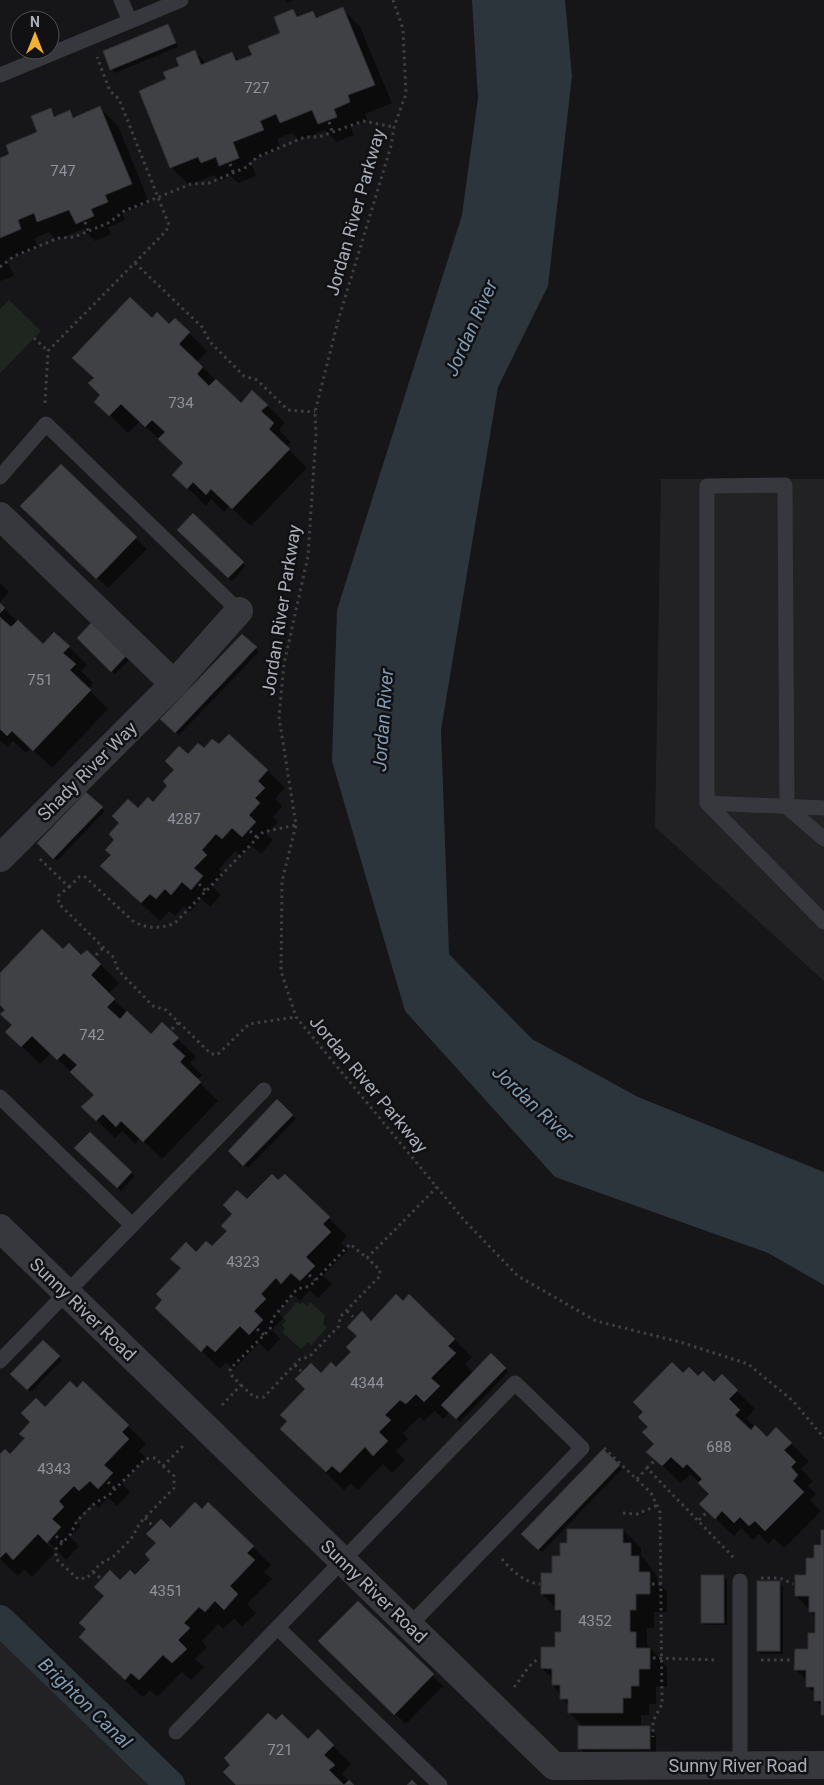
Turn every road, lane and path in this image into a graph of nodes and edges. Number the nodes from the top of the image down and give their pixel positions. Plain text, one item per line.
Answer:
1 (121, 0) edge
2 (181, 0) edge
3 (394, 0) edge
4 (130, 21) junction
5 (89, 38) junction
6 (0, 74) edge
7 (328, 122) dead end
8 (394, 127) junction
9 (332, 132) junction
10 (230, 164) dead end
11 (233, 172) junction
12 (159, 197) junction
13 (84, 222) dead end
14 (88, 231) junction
15 (135, 263) junction
16 (0, 267) edge
17 (34, 338) dead end
18 (48, 351) junction
19 (315, 412) junction
20 (46, 424) junction
21 (0, 477) edge
22 (0, 516) edge
23 (239, 611) joint
24 (174, 684) junction
25 (707, 803) junction
26 (787, 807) junction
27 (824, 808) edge
28 (296, 825) junction
29 (250, 831) dead end
30 (19, 838) junction
31 (258, 838) junction
32 (824, 839) edge
33 (0, 858) edge
34 (199, 884) dead end
35 (69, 887) junction
36 (206, 891) junction
37 (824, 922) edge
38 (102, 948) junction
39 (96, 955) dead end
40 (296, 1017) junction
41 (179, 1022) junction
42 (172, 1029) dead end
43 (264, 1090) dead end
44 (0, 1097) edge
45 (132, 1225) junction
46 (0, 1228) edge
47 (367, 1258) dead end
48 (309, 1275) dead end
49 (315, 1280) dead end
50 (66, 1292) junction
51 (346, 1311) junction
52 (353, 1317) dead end
53 (257, 1328) dead end
54 (264, 1335) dead end
55 (0, 1361) edge
56 (295, 1364) junction
57 (301, 1371) dead end
58 (241, 1385) dead end
59 (824, 1438) edge
60 (582, 1448) junction
61 (654, 1461) dead end
62 (647, 1468) junction
63 (637, 1479) junction
64 (108, 1482) dead end
65 (115, 1488) dead end
66 (658, 1505) junction
67 (623, 1513) dead end
68 (706, 1513) dead end
69 (145, 1518) dead end
70 (699, 1520) junction
71 (152, 1526) dead end
72 (56, 1536) dead end
73 (63, 1542) dead end
74 (488, 1544) junction
75 (342, 1560) junction
76 (93, 1572) dead end
77 (100, 1578) dead end
78 (740, 1581) junction
79 (540, 1584) dead end
80 (652, 1584) dead end
81 (662, 1584) junction
82 (793, 1584) dead end
83 (410, 1625) junction
84 (278, 1628) junction
85 (539, 1659) dead end
86 (495, 1708) junction
87 (176, 1732) dead end
88 (653, 1766) junction
89 (740, 1766) junction
90 (824, 1766) edge
91 (440, 1785) edge

1 - 4 lane
2 - 4 lane
3 - 8 path, Jordan River Parkway
4 - 5 lane
5 - 6 lane
5 - 12 path
7 - 9 path
8 - 9 path
8 - 19 path, Jordan River Parkway
9 - 11 path
10 - 11 path
11 - 12 path
12 - 14 path
12 - 15 path
13 - 14 path
14 - 16 path
15 - 18 path
15 - 19 path
17 - 18 path
18 - 20 path
19 - 28 path, Jordan River Parkway
20 - 21 lane
20 - 23 lane
22 - 24 street
23 - 24 street, Shady River Way
24 - 30 street, Shady River Way
25 - 26 lane
25 - 26 lane
25 - 37 lane
26 - 27 lane
26 - 32 lane
28 - 31 path
28 - 40 path, Jordan River Parkway
29 - 31 path
30 - 33 street, Shady River Way
30 - 35 path
31 - 36 path
34 - 36 path
35 - 36 path
35 - 38 path
38 - 39 path
38 - 41 path
40 - 41 path
40 - 59 path, Jordan River Parkway
41 - 42 path
43 - 45 lane
44 - 45 lane
45 - 50 lane
46 - 50 street, Sunny River Road
47 - 51 path
48 - 49 path
50 - 55 lane
50 - 75 street, Sunny River Road
51 - 52 path
51 - 56 path
53 - 54 path
56 - 57 path
56 - 58 path
60 - 63 path
60 - 74 lane
60 - 75 lane
61 - 62 path
62 - 63 path
62 - 70 path
63 - 66 path
64 - 65 path
66 - 67 path
66 - 81 path
68 - 70 path
69 - 71 path
70 - 78 path
72 - 73 path
74 - 79 path
74 - 83 lane
75 - 83 street, Sunny River Road
75 - 84 lane
76 - 77 path
78 - 82 path
78 - 89 lane
80 - 81 path
81 - 88 path
83 - 86 street, Sunny River Road
84 - 87 lane
84 - 91 lane
85 - 86 path
86 - 88 street, Sunny River Road
88 - 89 street, Sunny River Road
89 - 90 street, Sunny River Road

